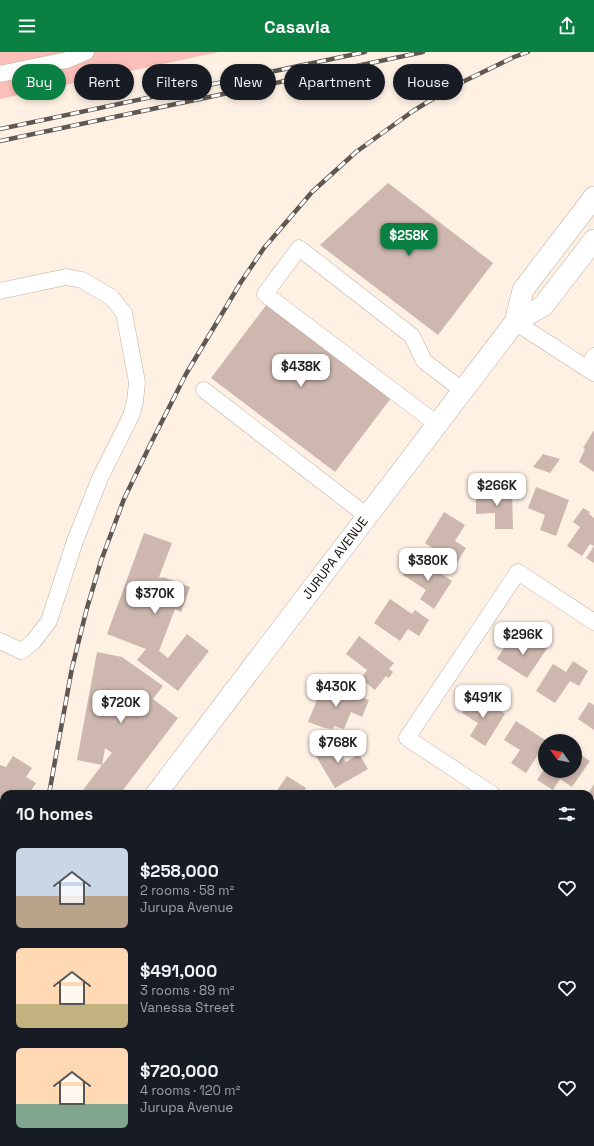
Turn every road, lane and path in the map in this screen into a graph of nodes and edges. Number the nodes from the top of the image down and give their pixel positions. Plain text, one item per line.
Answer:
1 (86, 52) edge
2 (0, 74) edge
3 (594, 197) edge
4 (594, 240) edge
5 (0, 291) edge
6 (515, 322) junction
7 (592, 366) edge
8 (204, 390) dead end
9 (462, 390) junction
10 (437, 424) junction
11 (367, 516) junction
12 (594, 622) edge
13 (0, 641) edge
14 (159, 790) edge
15 (486, 790) edge

1 - 2 street
3 - 6 main road, JURUPA AVENUE
4 - 6 main road, JURUPA AVENUE
5 - 13 street
6 - 7 street
6 - 9 main road, JURUPA AVENUE
8 - 11 street
9 - 10 main road, JURUPA AVENUE
9 - 10 street
10 - 11 main road, JURUPA AVENUE
11 - 14 main road, JURUPA AVENUE
12 - 15 street

